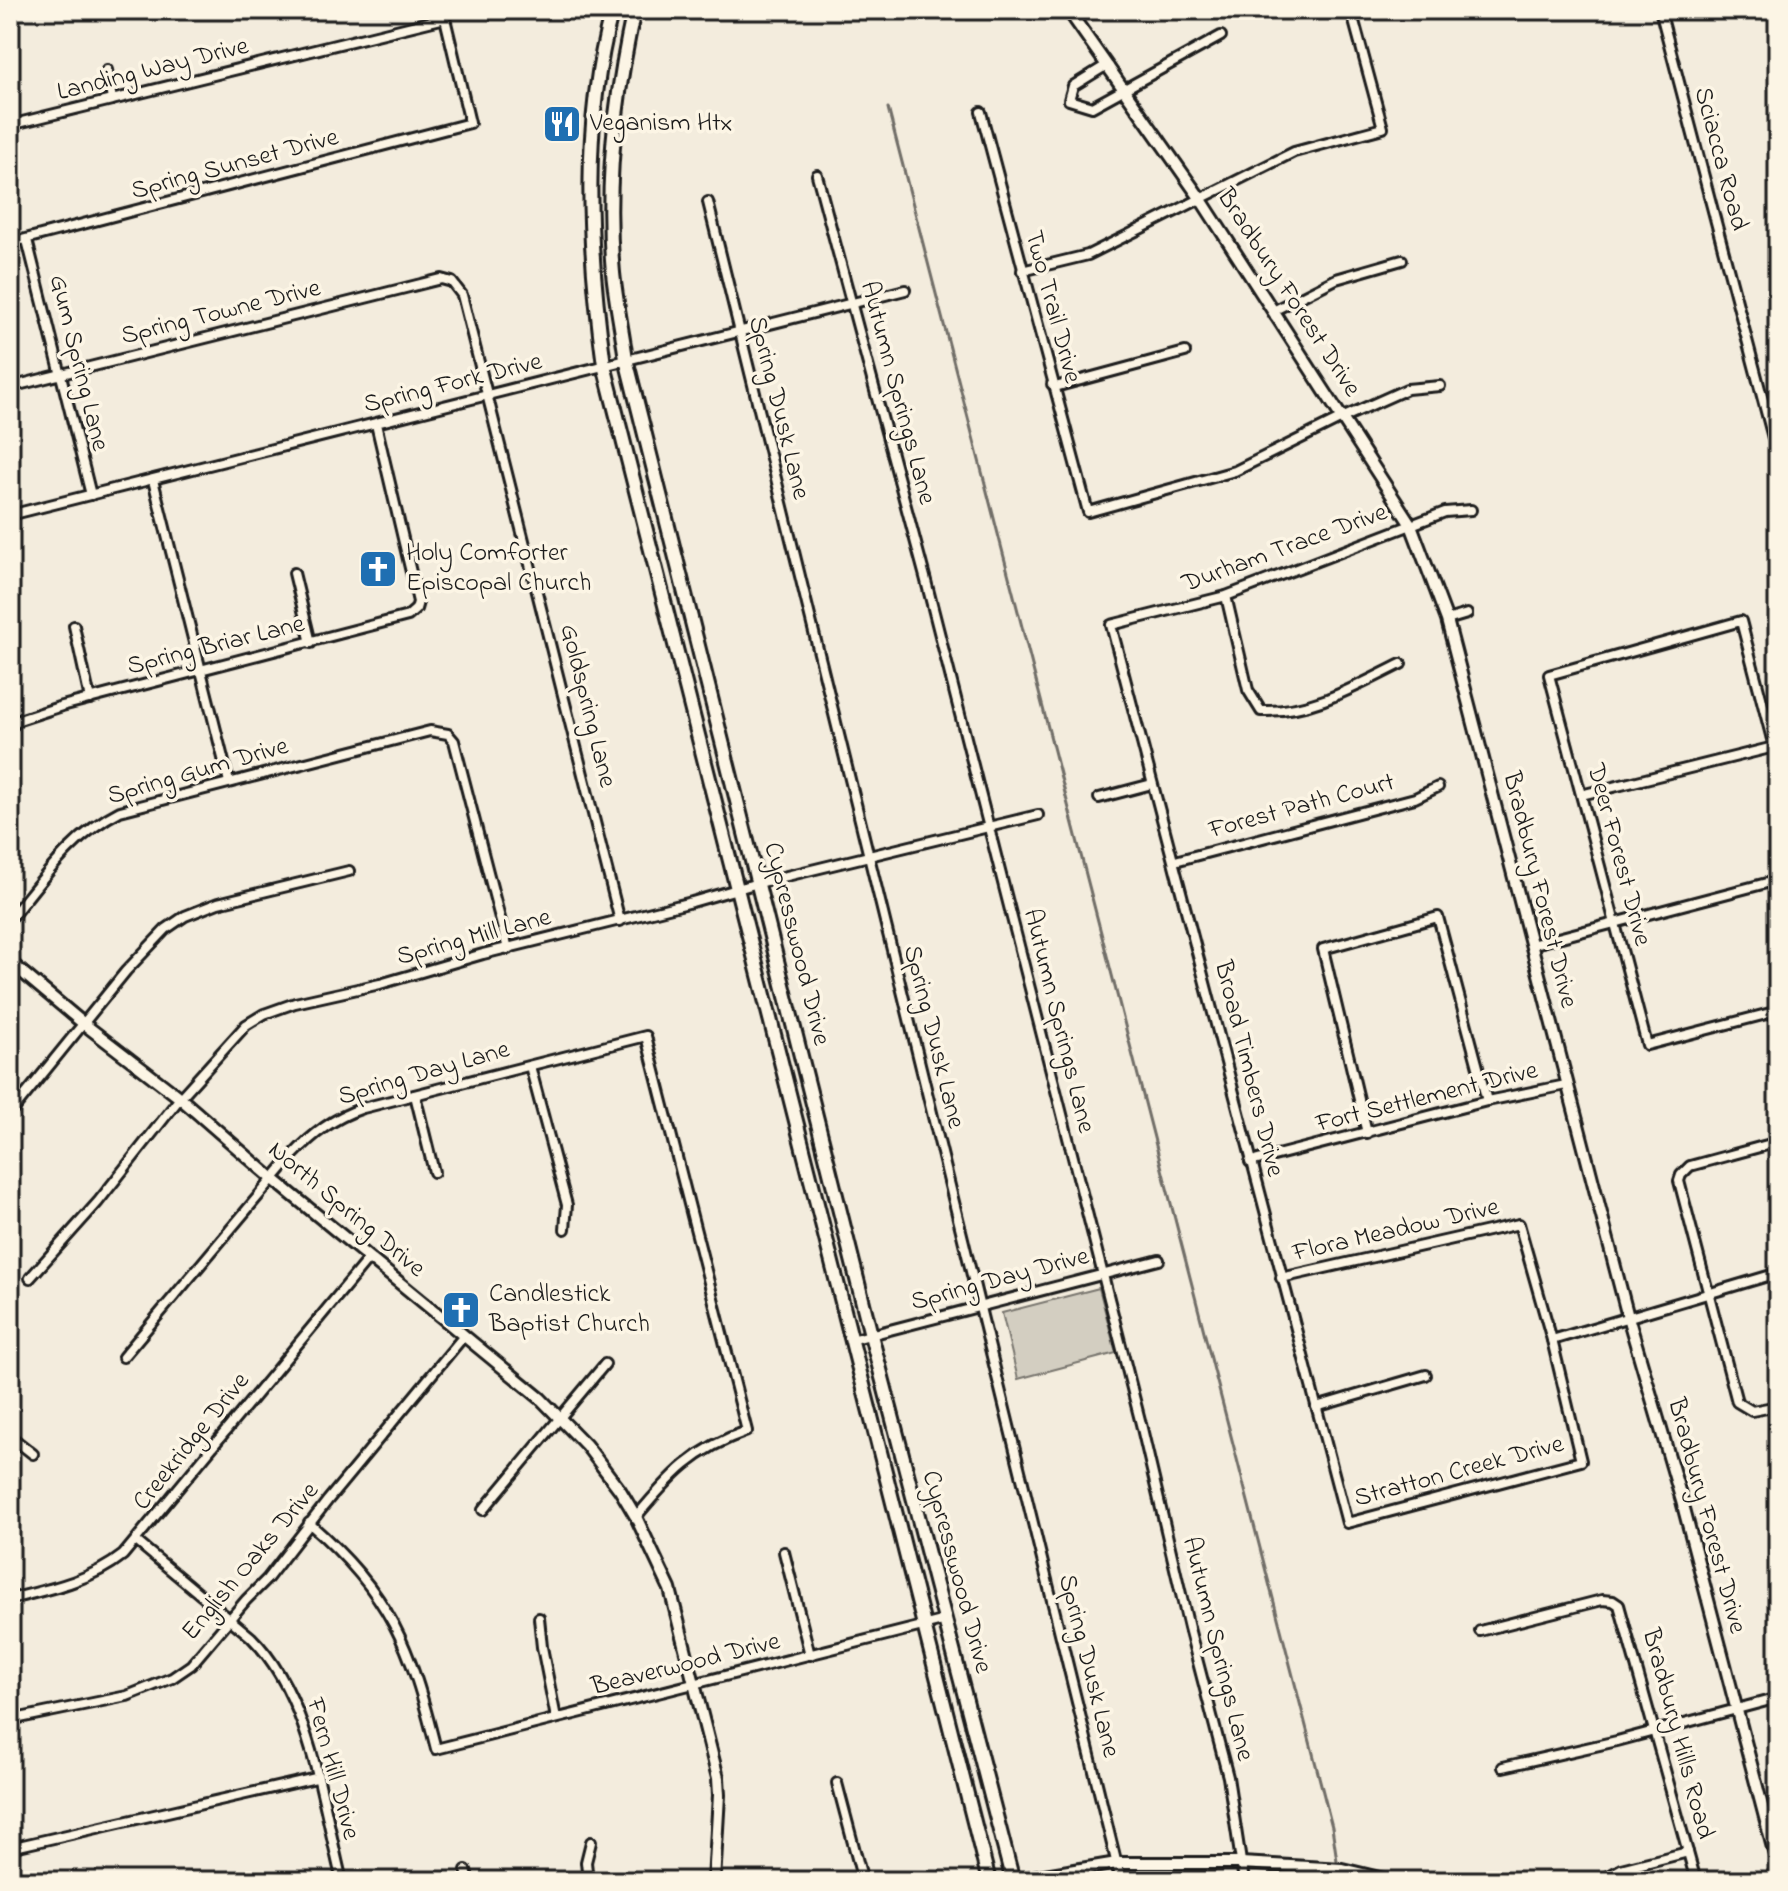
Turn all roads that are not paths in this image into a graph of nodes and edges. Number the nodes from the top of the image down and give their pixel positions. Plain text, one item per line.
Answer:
1 (612, 10) edge
2 (634, 10) edge
3 (1068, 10) edge
4 (1351, 10) edge
5 (1660, 10) edge
6 (444, 14) edge
7 (1221, 36) dead end
8 (1109, 67) junction
9 (107, 70) dead end
10 (1125, 89) junction
11 (112, 100) junction
12 (981, 112) dead end
13 (10, 125) edge
14 (592, 133) junction
15 (614, 135) junction
16 (817, 175) dead end
17 (1200, 198) junction
18 (708, 202) dead end
19 (27, 240) junction
20 (10, 243) edge
21 (1402, 260) dead end
22 (1022, 271) junction
23 (441, 279) joint
24 (905, 290) dead end
25 (853, 304) junction
26 (1275, 316) junction
27 (739, 333) junction
28 (1185, 352) dead end
29 (626, 359) junction
30 (604, 365) junction
31 (61, 374) junction
32 (1052, 384) junction
33 (1440, 386) dead end
34 (10, 387) edge
35 (488, 396) junction
36 (1342, 418) junction
37 (376, 424) junction
38 (1778, 457) edge
39 (153, 480) junction
40 (91, 495) junction
41 (1471, 510) dead end
42 (10, 515) edge
43 (1411, 525) junction
44 (294, 573) dead end
45 (1226, 596) junction
46 (690, 614) junction
47 (1467, 614) dead end
48 (669, 619) junction
49 (1447, 620) junction
50 (1111, 625) joint
51 (74, 626) dead end
52 (311, 643) junction
53 (1401, 664) dead end
54 (202, 670) junction
55 (90, 699) junction
56 (10, 728) edge
57 (229, 782) junction
58 (1152, 784) junction
59 (1438, 787) dead end
60 (1581, 795) junction
61 (1099, 798) dead end
62 (1038, 815) dead end
63 (989, 827) junction
64 (868, 858) junction
65 (1175, 861) junction
66 (349, 871) dead end
67 (1778, 880) edge
68 (758, 883) junction
69 (737, 889) junction
70 (10, 919) edge
71 (620, 921) junction
72 (1615, 923) junction
73 (1531, 945) junction
74 (508, 949) junction
75 (10, 962) edge
76 (1778, 1011) edge
77 (84, 1024) junction
78 (530, 1066) junction
79 (1566, 1085) junction
80 (415, 1095) junction
81 (180, 1098) junction
82 (1487, 1101) junction
83 (815, 1109) junction
84 (10, 1114) edge
85 (793, 1115) junction
86 (1367, 1133) junction
87 (1778, 1142) edge
88 (1250, 1162) junction
89 (434, 1172) dead end
90 (273, 1179) junction
91 (565, 1229) dead end
92 (369, 1258) junction
93 (1159, 1260) dead end
94 (1778, 1273) edge
95 (1103, 1274) junction
96 (30, 1278) dead end
97 (1281, 1278) junction
98 (1708, 1293) junction
99 (980, 1309) junction
100 (1628, 1317) junction
101 (871, 1335) junction
102 (463, 1337) junction
103 (851, 1340) junction
104 (1552, 1340) junction
105 (123, 1357) dead end
106 (605, 1364) dead end
107 (1426, 1375) dead end
108 (1778, 1406) edge
109 (1316, 1407) junction
110 (560, 1417) junction
111 (10, 1436) edge
112 (33, 1454) dead end
113 (483, 1510) dead end
114 (636, 1517) junction
115 (309, 1523) junction
116 (1347, 1523) joint
117 (136, 1541) junction
118 (784, 1552) dead end
119 (10, 1599) edge
120 (539, 1618) dead end
121 (231, 1619) junction
122 (946, 1620) junction
123 (924, 1625) junction
124 (1480, 1631) dead end
125 (810, 1655) junction
126 (695, 1684) junction
127 (1778, 1698) edge
128 (1735, 1710) junction
129 (556, 1718) junction
130 (10, 1720) edge
131 (1655, 1730) junction
132 (1503, 1767) dead end
133 (316, 1778) junction
134 (837, 1783) dead end
135 (591, 1842) dead end
136 (10, 1848) edge
137 (1688, 1852) junction
138 (1117, 1863) junction
139 (1241, 1863) junction
140 (1778, 1867) edge
141 (466, 1870) dead end
142 (342, 1881) edge
143 (469, 1881) edge
144 (588, 1881) edge
145 (714, 1881) edge
146 (863, 1881) edge
147 (989, 1881) edge
148 (1011, 1881) edge
149 (1121, 1881) edge
150 (1244, 1881) edge
151 (1392, 1881) edge
152 (1600, 1881) edge
153 (1696, 1881) edge

1 - 14 main road, Cypresswood Drive
2 - 15 main road, Cypresswood Drive
3 - 8 street, Bradbury Forest Drive
4 - 17 street
5 - 38 street, Sciacca Road
6 - 11 street, Landing Way Drive
6 - 19 street, Spring Sunset Drive
7 - 10 street
8 - 10 street, Bradbury Forest Drive
8 - 10 street
9 - 11 street
10 - 17 street, Bradbury Forest Drive
11 - 13 street, Landing Way Drive
12 - 22 street, Two Trail Drive
14 - 15 main road
14 - 30 main road, Cypresswood Drive
15 - 29 main road, Cypresswood Drive
16 - 25 street, Autumn Springs Lane
17 - 22 street
17 - 26 street, Bradbury Forest Drive
18 - 27 street, Spring Dusk Lane
19 - 20 street, Spring Sunset Drive
19 - 31 street, Gum Spring Lane
21 - 26 street
22 - 32 street, Two Trail Drive
23 - 31 street, Spring Towne Drive
23 - 35 street, Goldspring Lane
24 - 25 street, Spring Fork Drive
25 - 27 street, Spring Fork Drive
25 - 63 street, Autumn Springs Lane
26 - 36 street, Bradbury Forest Drive
27 - 29 street, Spring Fork Drive
27 - 64 street, Spring Dusk Lane
28 - 32 street
29 - 30 street, Spring Fork Drive
29 - 46 main road, Cypresswood Drive
30 - 35 street, Spring Fork Drive
30 - 48 main road, Cypresswood Drive
31 - 34 street, Spring Towne Drive
31 - 40 street, Gum Spring Lane
32 - 36 street, Two Trail Drive
33 - 36 street
35 - 37 street, Spring Fork Drive
35 - 71 street, Goldspring Lane
36 - 43 street, Bradbury Forest Drive
37 - 39 street, Spring Fork Drive
37 - 52 street, Spring Briar Lane
39 - 40 street, Spring Fork Drive
39 - 54 street
40 - 42 street, Spring Fork Drive
41 - 43 street, Durham Trace Drive
43 - 45 street, Durham Trace Drive
43 - 49 street, Bradbury Forest Drive
44 - 52 street
45 - 50 street, Durham Trace Drive
45 - 53 street
46 - 48 main road
46 - 68 main road, Cypresswood Drive
47 - 49 street
48 - 69 main road, Cypresswood Drive
49 - 73 street, Bradbury Forest Drive
50 - 58 street, Broad Timbers Drive
51 - 55 street
52 - 54 street, Spring Briar Lane
54 - 55 street, Spring Briar Lane
54 - 57 street
55 - 56 street, Spring Briar Lane
57 - 70 street, Spring Gum Drive
57 - 74 street, Spring Gum Drive
58 - 61 street
58 - 65 street, Broad Timbers Drive
59 - 65 street, Forest Path Court
60 - 60 street, Deer Forest Drive
60 - 72 street, Deer Forest Drive
62 - 63 street, Spring Mill Lane
63 - 64 street, Spring Mill Lane
63 - 95 street, Autumn Springs Lane
64 - 68 street, Spring Mill Lane
64 - 99 street, Spring Dusk Lane
65 - 88 street, Broad Timbers Drive
66 - 77 street
67 - 72 street
68 - 69 street, Spring Mill Lane
68 - 83 main road, Cypresswood Drive
69 - 71 street, Spring Mill Lane
69 - 85 main road, Cypresswood Drive
71 - 74 street, Spring Mill Lane
72 - 73 street
72 - 76 street, Deer Forest Drive
73 - 79 street, Bradbury Forest Drive
74 - 81 street, Spring Mill Lane
75 - 77 street, North Spring Drive
77 - 81 street, North Spring Drive
77 - 84 street
78 - 80 street, Spring Day Lane
78 - 91 street
78 - 114 street, Spring Day Lane
79 - 82 street, Fort Settlement Drive
79 - 100 street, Bradbury Forest Drive
80 - 89 street
80 - 90 street, Spring Day Lane
81 - 90 street, North Spring Drive
81 - 96 street, Spring Mill Lane
82 - 86 street, Fort Settlement Drive
82 - 86 street
83 - 85 main road
83 - 101 main road, Cypresswood Drive
85 - 103 main road, Cypresswood Drive
86 - 88 street, Fort Settlement Drive
87 - 98 street
88 - 97 street, Broad Timbers Drive
90 - 92 street, North Spring Drive
90 - 105 street, Spring Day Lane
92 - 102 street, North Spring Drive
92 - 117 street, Creekridge Drive
93 - 95 street, Spring Day Drive
94 - 98 street
95 - 99 street, Spring Day Drive
95 - 139 street, Autumn Springs Lane
97 - 104 street, Flora Meadow Drive
97 - 109 street, Broad Timbers Drive
98 - 100 street
98 - 108 street
99 - 101 street, Spring Day Drive
99 - 138 street, Spring Dusk Lane
100 - 104 street
100 - 128 street, Bradbury Forest Drive
101 - 103 street, Spring Day Drive
101 - 122 main road, Cypresswood Drive
102 - 110 street, North Spring Drive
102 - 115 street, English Oaks Drive
103 - 123 main road, Cypresswood Drive
104 - 116 street, Stratton Creek Drive
106 - 110 street
107 - 109 street
109 - 116 street, Broad Timbers Drive
110 - 113 street
110 - 114 street, North Spring Drive
111 - 112 street
114 - 126 street, North Spring Drive
115 - 121 street, English Oaks Drive
115 - 129 street, Beaverwood Drive
117 - 119 street, Creekridge Drive
117 - 121 street, Fern Hill Drive
118 - 125 street
120 - 129 street
121 - 130 street, English Oaks Drive
121 - 133 street, Fern Hill Drive
122 - 123 street, Beaverwood Drive
122 - 148 main road, Cypresswood Drive
123 - 125 street, Beaverwood Drive
123 - 147 main road, Cypresswood Drive
124 - 131 street, Bradbury Hills Road
125 - 126 street, Beaverwood Drive
126 - 129 street, Beaverwood Drive
126 - 145 street, North Spring Drive
127 - 128 street
128 - 131 street
128 - 140 street, Bradbury Forest Drive
131 - 132 street
131 - 137 street, Bradbury Hills Road
133 - 136 street
133 - 142 street, Fern Hill Drive
134 - 146 street
135 - 144 street
137 - 152 street
137 - 153 street, Bradbury Hills Road
138 - 139 street
138 - 148 street
138 - 149 street, Spring Dusk Lane
139 - 150 street, Autumn Springs Lane
139 - 151 street
141 - 143 street

